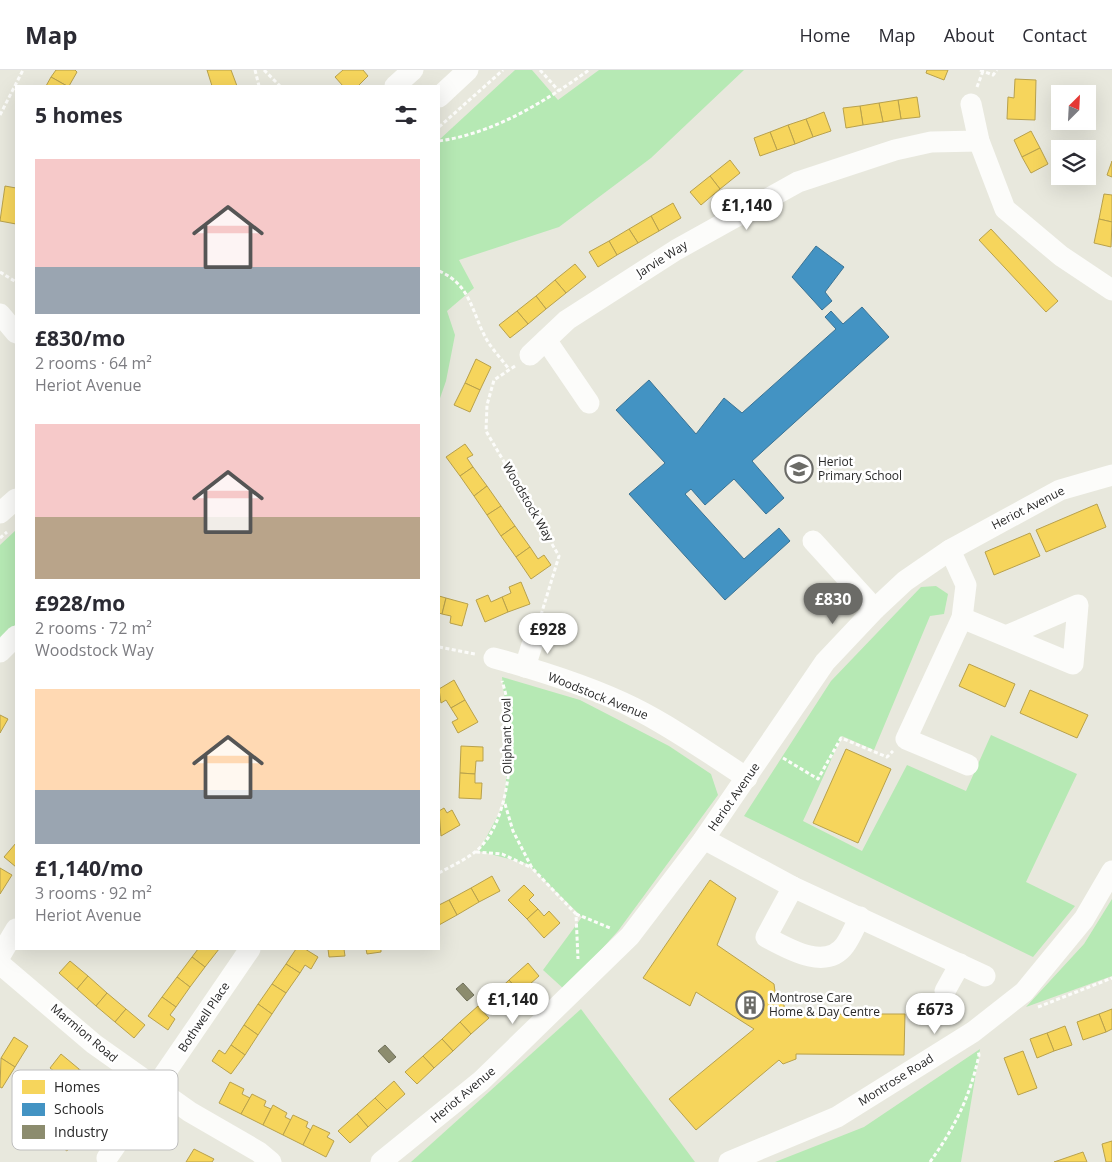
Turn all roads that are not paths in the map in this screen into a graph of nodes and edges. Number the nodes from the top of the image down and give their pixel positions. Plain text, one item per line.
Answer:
1 (413, 70) edge
2 (468, 70) edge
3 (395, 85) edge
4 (440, 96) edge
5 (971, 104) dead end
6 (980, 141) junction
7 (1112, 290) edge
8 (0, 314) edge
9 (15, 332) edge
10 (546, 340) junction
11 (530, 355) road end
12 (589, 402) dead end
13 (1112, 475) edge
14 (15, 499) edge
15 (0, 513) edge
16 (812, 541) dead end
17 (950, 550) junction
18 (875, 609) junction
19 (962, 618) junction
20 (536, 632) road end
21 (1006, 636) dead end
22 (15, 637) edge
23 (0, 652) edge
24 (494, 658) road end
25 (525, 667) junction
26 (968, 765) dead end
27 (747, 778) junction
28 (704, 839) junction
29 (1112, 871) edge
30 (794, 887) junction
31 (860, 917) junction
32 (15, 931) edge
33 (249, 950) edge
34 (0, 956) edge
35 (0, 964) edge
36 (960, 964) junction
37 (985, 976) dead end
38 (944, 991) dead end
39 (130, 1070) edge
40 (169, 1070) edge
41 (178, 1103) edge
42 (113, 1150) edge
43 (107, 1158) dead end
44 (271, 1162) edge
45 (381, 1162) edge
46 (729, 1162) edge

1 - 3 street
2 - 4 street
5 - 6 street
6 - 7 street
6 - 10 street, Jarvie Way
8 - 9 street
10 - 11 street, Jarvie Way
10 - 12 street
13 - 17 street, Heriot Avenue
14 - 15 street
16 - 18 street
17 - 18 street, Heriot Avenue
17 - 19 street
18 - 27 street, Heriot Avenue
19 - 21 street
19 - 26 street
20 - 25 street
22 - 23 street
24 - 25 street, Woodstock Avenue
25 - 27 street, Woodstock Avenue
27 - 28 street, Heriot Avenue
28 - 30 street
28 - 45 street, Heriot Avenue
29 - 46 street, Montrose Road
30 - 31 street
30 - 31 street
31 - 36 street
32 - 34 street
33 - 40 street, Bothwell Place
35 - 39 street, Marmion Road
36 - 37 street
36 - 38 street
41 - 44 street, Marmion Road
42 - 43 street, Bothwell Place

